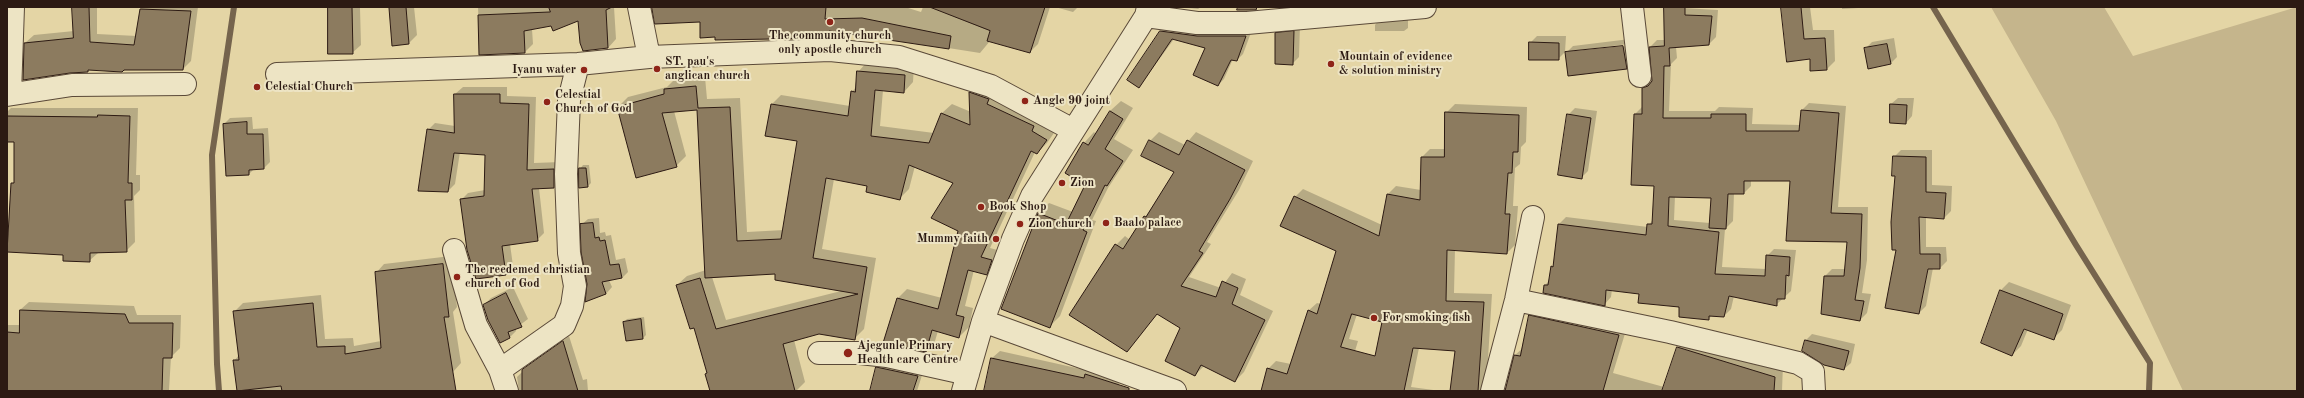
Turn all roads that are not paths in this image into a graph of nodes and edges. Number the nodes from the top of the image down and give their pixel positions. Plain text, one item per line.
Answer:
1 (13, 7) edge
2 (639, 7) edge
3 (1425, 7) edge
4 (1632, 7) edge
5 (1147, 12) edge
6 (649, 57) junction
7 (578, 64) junction
8 (277, 74) dead end
9 (1640, 76) dead end
10 (185, 84) dead end
11 (9, 94) edge
12 (1072, 130) junction
13 (1533, 217) dead end
14 (454, 250) dead end
15 (1516, 300) junction
16 (983, 321) junction
17 (819, 352) dead end
18 (500, 370) junction
19 (965, 382) edge
20 (507, 391) edge
21 (1175, 391) edge
22 (1492, 391) edge
23 (1814, 391) edge

1 - 11 street
2 - 6 street
3 - 5 street
4 - 9 street
5 - 12 street
6 - 7 street
6 - 12 street
7 - 8 street
7 - 18 street
10 - 11 street
12 - 16 street
13 - 15 street
14 - 18 street
15 - 22 street
15 - 23 street
16 - 19 street
16 - 21 street
17 - 19 street
18 - 20 street

